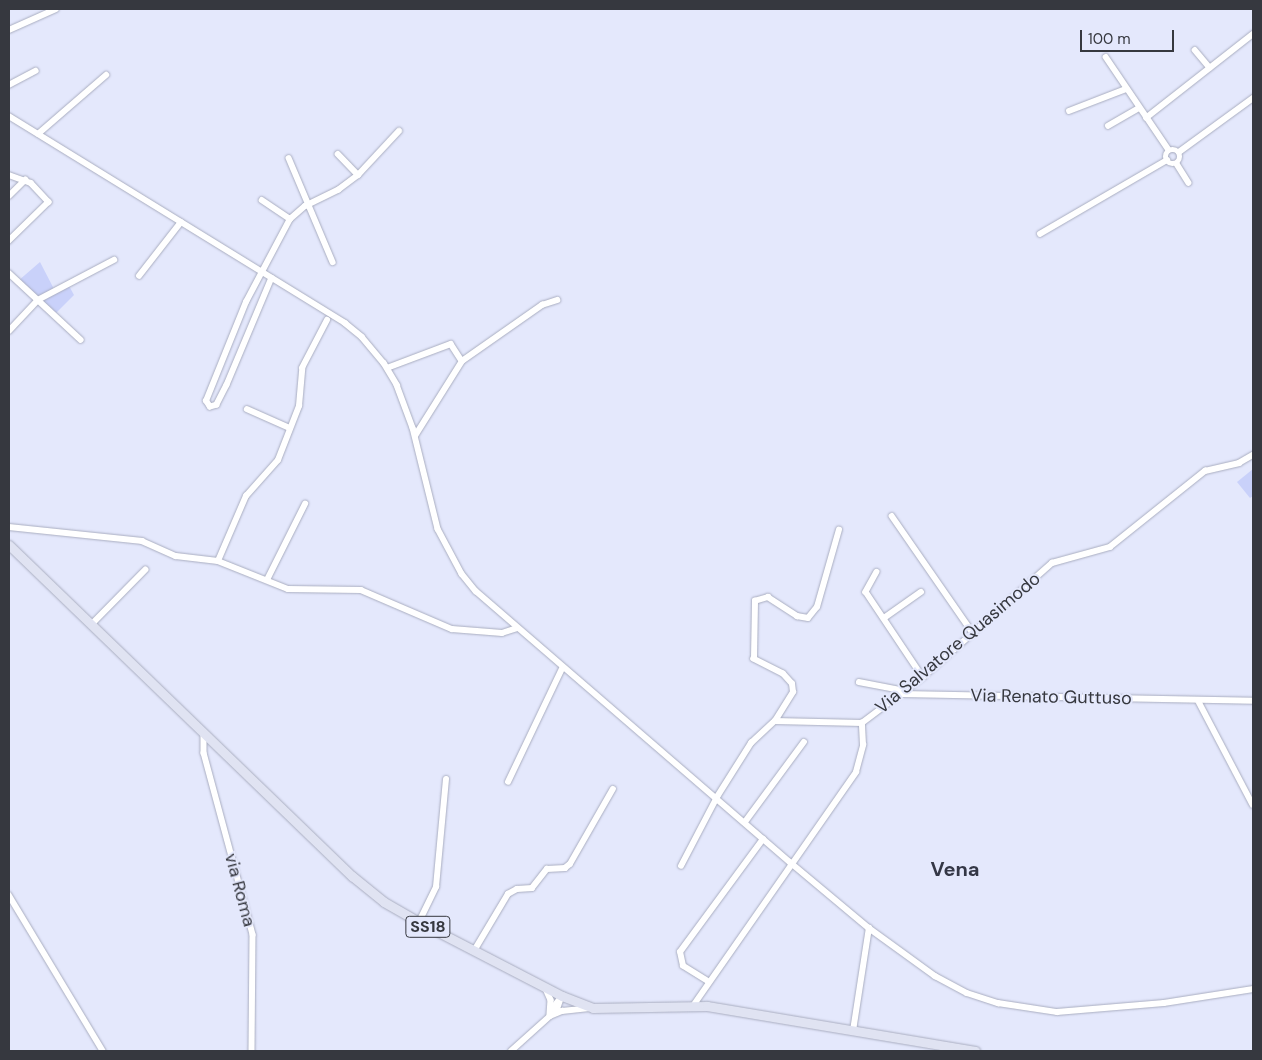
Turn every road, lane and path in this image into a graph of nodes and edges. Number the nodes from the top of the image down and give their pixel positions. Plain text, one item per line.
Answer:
1 (56, 9) edge
2 (9, 30) edge
3 (1253, 34) edge
4 (1195, 50) dead end
5 (1106, 57) dead end
6 (1210, 68) junction
7 (35, 71) dead end
8 (106, 75) dead end
9 (9, 85) edge
10 (1126, 89) junction
11 (1253, 98) edge
12 (1139, 108) junction
13 (1069, 111) dead end
14 (9, 116) edge
15 (1146, 118) junction
16 (1108, 126) dead end
17 (399, 132) dead end
18 (38, 134) junction
19 (1169, 150) junction
20 (1179, 152) junction
21 (338, 154) dead end
22 (289, 158) dead end
23 (1166, 160) junction
24 (1177, 164) junction
25 (9, 175) edge
26 (358, 175) junction
27 (25, 180) junction
28 (1189, 183) dead end
29 (9, 196) edge
30 (262, 200) dead end
31 (310, 203) junction
32 (290, 218) junction
33 (181, 222) junction
34 (1040, 234) dead end
35 (9, 241) edge
36 (114, 260) dead end
37 (333, 262) dead end
38 (260, 270) junction
39 (9, 273) edge
40 (139, 276) dead end
41 (272, 278) junction
42 (38, 300) junction
43 (557, 300) dead end
44 (327, 320) dead end
45 (9, 332) edge
46 (81, 340) dead end
47 (462, 360) junction
48 (387, 368) junction
49 (247, 409) dead end
50 (290, 428) junction
51 (415, 436) junction
52 (1253, 455) edge
53 (305, 504) dead end
54 (892, 516) dead end
55 (9, 527) edge
56 (839, 530) dead end
57 (9, 545) edge
58 (218, 561) junction
59 (145, 570) dead end
60 (877, 572) dead end
61 (267, 580) junction
62 (921, 592) dead end
63 (884, 618) junction
64 (92, 624) junction
65 (517, 628) junction
66 (973, 634) junction
67 (562, 669) junction
68 (923, 677) junction
69 (859, 682) dead end
70 (904, 692) junction
71 (1253, 701) edge
72 (1199, 702) junction
73 (775, 721) junction
74 (862, 723) junction
75 (204, 732) junction
76 (804, 742) dead end
77 (446, 779) dead end
78 (508, 782) dead end
79 (613, 789) dead end
80 (717, 796) junction
81 (1253, 805) edge
82 (745, 822) junction
83 (763, 838) junction
84 (790, 862) junction
85 (681, 866) dead end
86 (9, 895) edge
87 (419, 922) junction
88 (869, 928) junction
89 (474, 950) junction
90 (707, 981) junction
91 (544, 987) junction
92 (1253, 989) edge
93 (562, 996) junction
94 (693, 1006) junction
95 (593, 1008) junction
96 (552, 1013) junction
97 (854, 1031) junction
98 (518, 1049) edge
99 (103, 1051) edge
100 (252, 1051) edge
101 (510, 1051) edge
102 (975, 1051) edge

1 - 2 street
3 - 6 street
4 - 6 street
5 - 10 street
6 - 15 street
7 - 9 street
8 - 18 street
10 - 12 street
10 - 13 street
11 - 20 street
12 - 15 street
12 - 16 street
14 - 18 street
15 - 19 street
17 - 26 street
18 - 33 street
19 - 20 street
19 - 23 street
20 - 24 street
21 - 26 street
22 - 31 street
23 - 24 street
23 - 34 street
24 - 28 street
25 - 27 street
26 - 31 street
27 - 29 street
27 - 35 street
30 - 32 street
31 - 32 street
31 - 37 street
32 - 38 street
33 - 38 street
33 - 40 street
36 - 42 street
38 - 41 street
38 - 41 street
39 - 42 street
41 - 48 street
42 - 45 street
42 - 46 street
43 - 47 street
44 - 50 street
47 - 48 street
47 - 51 street
48 - 51 street
49 - 50 street
50 - 58 street
51 - 65 street
52 - 66 street, Via Salvatore Quasimodo
53 - 61 street
54 - 66 street
55 - 58 street
56 - 73 street
57 - 64 main road, SS18
58 - 61 street
59 - 64 street
60 - 63 street
61 - 65 street
62 - 63 street
63 - 68 street
64 - 75 main road, SS18
65 - 67 street
66 - 68 street, Via Salvatore Quasimodo
67 - 78 street
67 - 80 street
68 - 70 street, Via Salvatore Quasimodo
69 - 70 street, Via Renato Guttuso
70 - 72 street, Via Renato Guttuso
70 - 74 street, Via Salvatore Quasimodo
71 - 72 street, Via Renato Guttuso
72 - 81 street
73 - 74 street, Via Salvatore Quasimodo
73 - 80 street
74 - 84 street
75 - 87 main road, SS18
75 - 100 street, via Roma
76 - 82 street
77 - 87 street
79 - 89 street
80 - 82 street
80 - 85 street
82 - 83 street
83 - 84 street
83 - 90 street
84 - 88 street
84 - 90 street
86 - 99 street
87 - 89 main road, SS18
88 - 92 street
88 - 97 street
89 - 91 main road, SS18
90 - 94 street
91 - 93 main road, SS18
91 - 96 street
93 - 95 main road, SS18
93 - 96 street
94 - 95 main road, SS18
94 - 97 main road, SS18
95 - 96 street
96 - 98 street
97 - 102 main road, SS18
98 - 101 street

